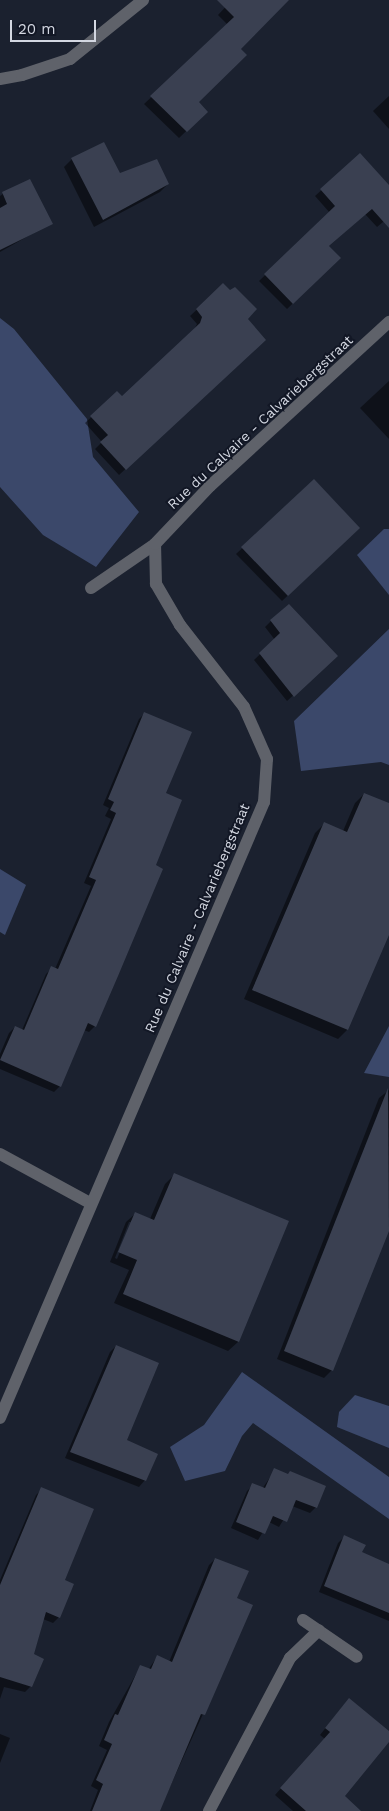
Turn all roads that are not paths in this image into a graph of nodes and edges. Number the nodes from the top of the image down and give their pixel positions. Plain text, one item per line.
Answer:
1 (143, 0) edge
2 (0, 79) edge
3 (389, 322) edge
4 (155, 544) junction
5 (91, 588) dead end
6 (0, 1154) edge
7 (90, 1203) junction
8 (0, 1418) edge
9 (303, 1620) dead end
10 (319, 1630) junction
11 (357, 1657) dead end
12 (209, 1811) edge

1 - 2 street
3 - 4 street, Rue du Calvaire - Calvariebergstraat
4 - 5 street
4 - 7 street, Rue du Calvaire - Calvariebergstraat
6 - 7 street
7 - 8 street, Rue du Calvaire - Calvariebergstraat
9 - 10 street
10 - 11 street
10 - 12 street

